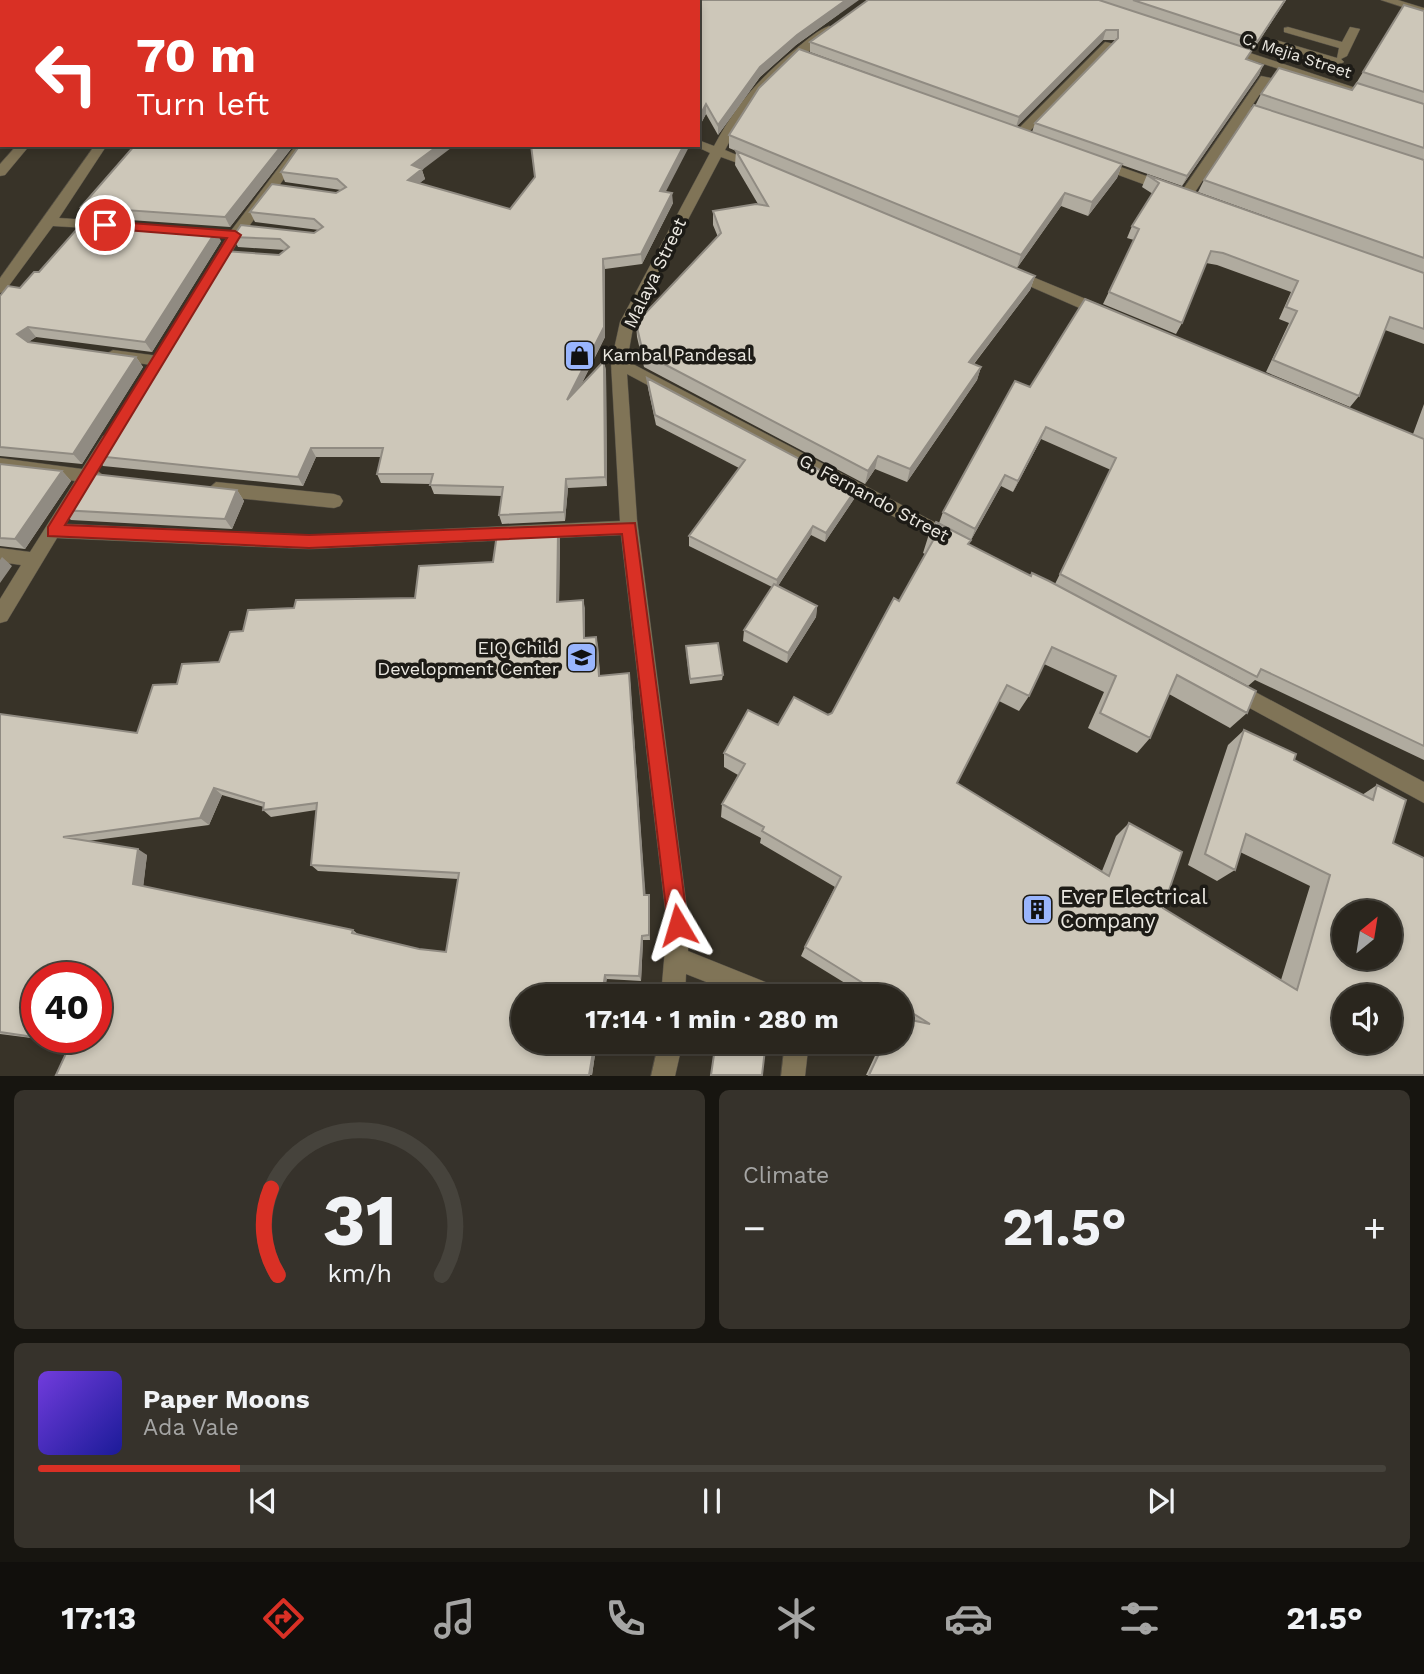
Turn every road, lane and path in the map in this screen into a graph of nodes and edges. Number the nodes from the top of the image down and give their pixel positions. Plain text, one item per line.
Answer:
1 (1395, 1) edge
2 (1424, 11) edge
3 (838, 23) edge
4 (1354, 29) dead end
5 (1288, 30) dead end
6 (1276, 43) dead end
7 (1109, 44) edge
8 (1219, 46) edge
9 (1346, 46) junction
10 (1338, 62) junction
11 (1265, 78) edge
12 (1329, 82) junction
13 (1388, 101) edge
14 (1244, 109) junction
15 (1283, 122) edge
16 (1019, 135) edge
17 (700, 144) edge
18 (22, 147) edge
19 (100, 147) edge
20 (302, 147) edge
21 (718, 149) junction
22 (1084, 158) edge
23 (769, 171) edge
24 (0, 172) edge
25 (48, 221) junction
26 (118, 226) edge
27 (1000, 269) edge
28 (205, 285) edge
29 (0, 288) edge
30 (1116, 317) edge
31 (91, 352) edge
32 (159, 361) edge
33 (619, 363) junction
34 (116, 429) edge
35 (0, 464) edge
36 (86, 476) junction
37 (112, 478) edge
38 (195, 487) edge
39 (334, 501) dead end
40 (629, 528) junction
41 (53, 531) junction
42 (973, 551) edge
43 (0, 555) edge
44 (36, 560) junction
45 (0, 615) edge
46 (1217, 681) edge
47 (1424, 793) edge
48 (675, 958) junction
49 (674, 984) edge
50 (741, 984) edge
51 (667, 1054) edge
52 (796, 1054) edge
53 (663, 1076) edge
54 (793, 1076) edge

1 - 2 street
3 - 21 street, Malaya Street
4 - 9 street
5 - 9 street
6 - 10 street
7 - 16 street
8 - 12 street, C. Mejia Street
9 - 10 street
10 - 12 street
11 - 14 street
12 - 13 street, C. Mejia Street
14 - 15 street
14 - 22 street
17 - 21 street
18 - 24 street
19 - 25 street
20 - 28 street
21 - 23 street
21 - 33 street, Malaya Street
25 - 26 street
25 - 29 street
27 - 30 street
31 - 32 street
33 - 40 street, Malaya Street
33 - 42 street, G. Fernando Street
34 - 36 street
35 - 36 street
36 - 37 street
36 - 41 street
38 - 39 street
40 - 41 street
40 - 48 street, Malaya Street
41 - 44 street
43 - 44 street
44 - 45 street
46 - 47 street
48 - 49 street, Malaya Street
48 - 50 street
51 - 53 street
52 - 54 street

